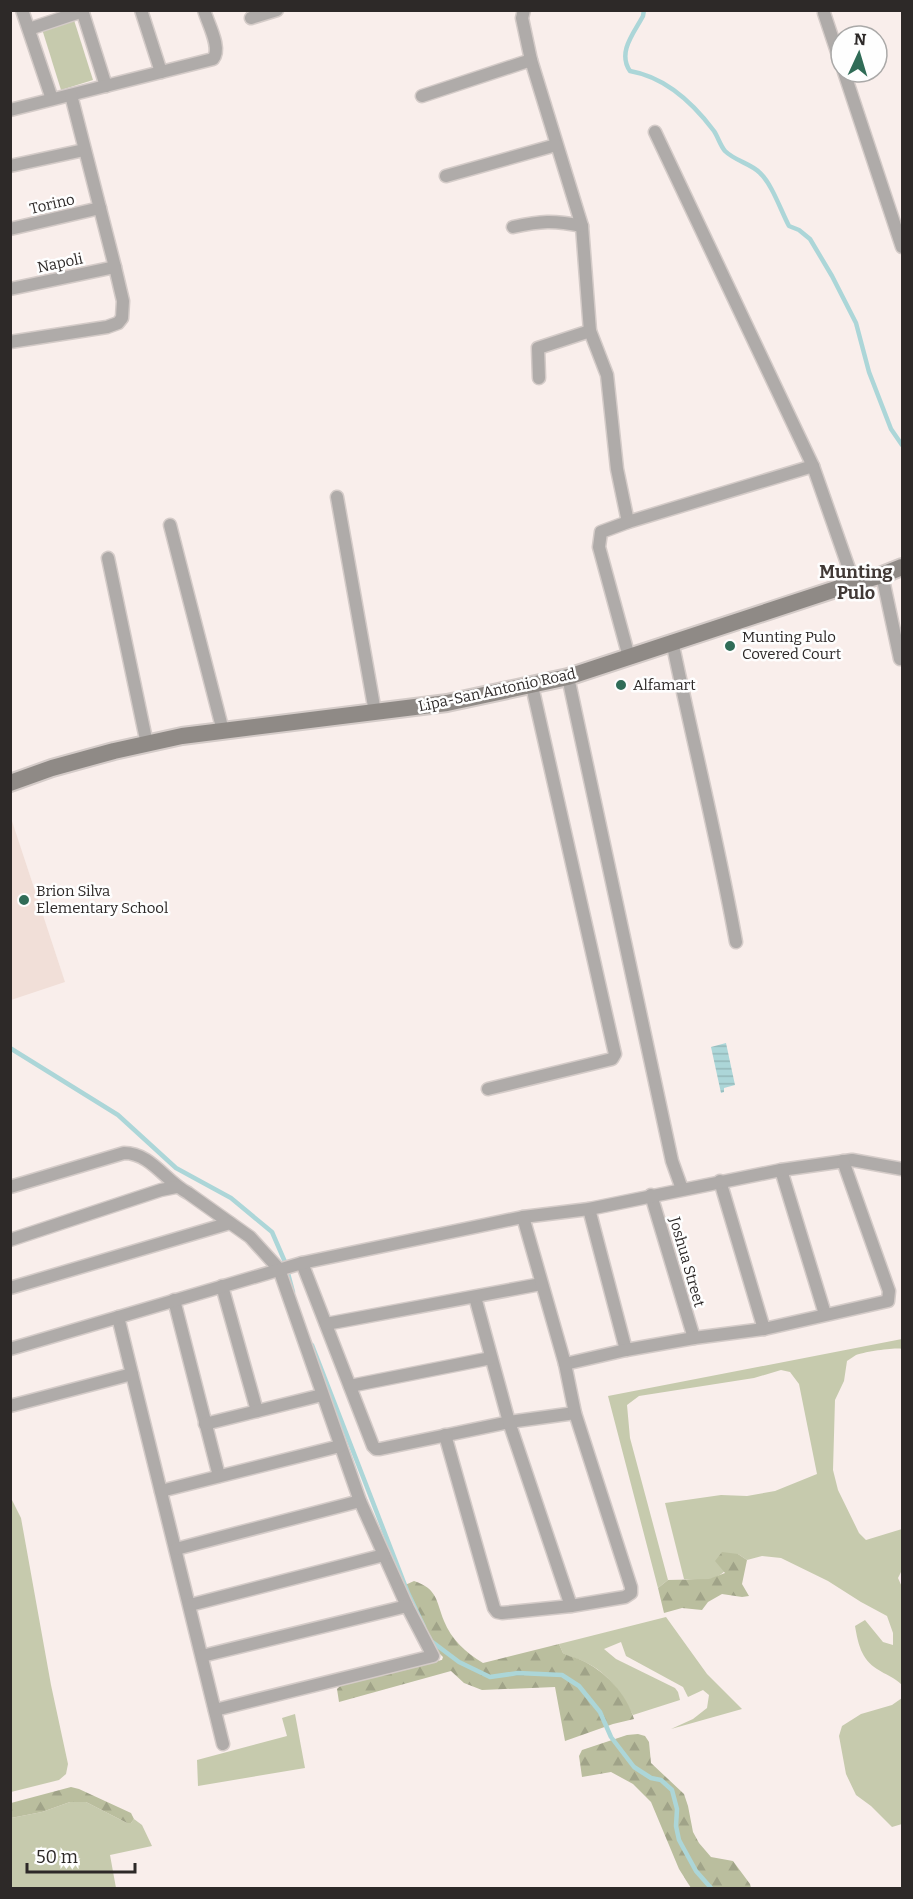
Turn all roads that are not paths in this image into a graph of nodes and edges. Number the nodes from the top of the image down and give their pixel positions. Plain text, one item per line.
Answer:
1 (22, 10) edge
2 (141, 10) edge
3 (204, 10) edge
4 (277, 10) edge
5 (524, 10) edge
6 (82, 11) edge
7 (824, 13) dead end
8 (251, 18) dead end
9 (829, 28) edge
10 (29, 29) junction
11 (531, 60) junction
12 (161, 72) junction
13 (848, 84) edge
14 (106, 86) junction
15 (71, 95) junction
16 (422, 96) dead end
17 (52, 99) junction
18 (10, 110) edge
19 (655, 132) dead end
20 (556, 145) junction
21 (84, 150) junction
22 (10, 166) edge
23 (446, 176) dead end
24 (100, 208) junction
25 (582, 226) junction
26 (513, 227) dead end
27 (10, 229) edge
28 (903, 247) edge
29 (115, 267) junction
30 (10, 289) edge
31 (590, 331) junction
32 (10, 342) edge
33 (538, 378) dead end
34 (813, 466) junction
35 (337, 497) dead end
36 (628, 522) junction
37 (170, 525) dead end
38 (108, 558) dead end
39 (903, 567) edge
40 (882, 575) junction
41 (854, 583) junction
42 (672, 641) junction
43 (629, 657) junction
44 (900, 658) dead end
45 (568, 677) junction
46 (532, 686) junction
47 (375, 712) junction
48 (223, 731) junction
49 (147, 744) junction
50 (10, 783) edge
51 (736, 942) dead end
52 (488, 1089) dead end
53 (843, 1161) junction
54 (903, 1169) edge
55 (781, 1170) junction
56 (720, 1181) junction
57 (10, 1187) edge
58 (177, 1187) junction
59 (682, 1189) junction
60 (651, 1195) junction
61 (589, 1209) junction
62 (523, 1217) junction
63 (230, 1223) junction
64 (10, 1240) edge
65 (300, 1263) junction
66 (281, 1269) junction
67 (541, 1284) junction
68 (222, 1286) junction
69 (10, 1288) edge
70 (475, 1297) junction
71 (174, 1300) junction
72 (825, 1314) junction
73 (118, 1317) junction
74 (326, 1324) junction
75 (764, 1329) junction
76 (694, 1338) junction
77 (10, 1349) edge
78 (626, 1350) junction
79 (491, 1358) junction
80 (565, 1364) junction
81 (132, 1374) junction
82 (350, 1386) junction
83 (322, 1395) junction
84 (10, 1406) edge
85 (257, 1411) junction
86 (575, 1413) junction
87 (509, 1422) junction
88 (206, 1424) junction
89 (445, 1436) junction
90 (340, 1446) junction
91 (219, 1476) junction
92 (161, 1491) junction
93 (360, 1501) junction
94 (176, 1549) junction
95 (384, 1555) junction
96 (190, 1605) junction
97 (407, 1606) junction
98 (571, 1606) junction
99 (202, 1656) junction
100 (215, 1710) junction
101 (223, 1744) dead end

1 - 10 street
2 - 12 street
3 - 12 street
4 - 8 street
5 - 11 street
6 - 10 street
6 - 14 street
7 - 9 street
10 - 17 street
11 - 16 street
11 - 20 street
12 - 14 street
13 - 28 street
14 - 15 street
15 - 17 street
15 - 21 street
17 - 18 street
19 - 34 street
20 - 23 street
20 - 25 street
21 - 22 street
21 - 24 street
24 - 27 street, Torino
24 - 29 street
25 - 26 street
25 - 31 street
29 - 30 street, Napoli
29 - 32 street
31 - 33 street
31 - 36 street
34 - 36 street
34 - 41 street
35 - 47 street
36 - 43 street
37 - 48 street
38 - 49 street
39 - 40 main road, Lipa-San Antonio Road
40 - 41 main road, Lipa-San Antonio Road
40 - 44 street
41 - 42 main road, Lipa-San Antonio Road
42 - 43 main road, Lipa-San Antonio Road
42 - 51 street
43 - 45 main road, Lipa-San Antonio Road
45 - 46 main road, Lipa-San Antonio Road
45 - 59 street
46 - 47 main road, Lipa-San Antonio Road
46 - 52 street
47 - 48 main road, Lipa-San Antonio Road
48 - 49 main road, Lipa-San Antonio Road
49 - 50 main road, Lipa-San Antonio Road
53 - 54 street
53 - 55 street
53 - 72 street
55 - 56 street
55 - 72 street
56 - 59 street
56 - 75 street
57 - 58 street
58 - 63 street
58 - 64 street
59 - 60 street
60 - 61 street
60 - 76 street, Joshua Street
61 - 62 street
61 - 78 street
62 - 65 street
62 - 67 street
63 - 66 street
63 - 69 street
65 - 66 street
65 - 74 street
66 - 68 street
66 - 83 street
67 - 70 street
67 - 80 street
68 - 71 street
68 - 85 street
70 - 74 street
70 - 79 street
71 - 73 street
71 - 88 street
72 - 75 street
73 - 77 street
73 - 81 street
74 - 82 street
75 - 76 street
76 - 78 street
78 - 80 street
79 - 82 street
79 - 87 street
80 - 86 street
81 - 84 street
81 - 92 street
82 - 89 street
83 - 85 street
83 - 90 street
85 - 88 street
86 - 87 street
86 - 98 street
87 - 89 street
87 - 98 street
88 - 91 street
89 - 98 street
90 - 91 street
90 - 93 street
91 - 92 street
92 - 94 street
93 - 94 street
93 - 95 street
94 - 96 street
95 - 96 street
95 - 97 street
96 - 99 street
97 - 99 street
97 - 100 street
99 - 100 street
100 - 101 street

